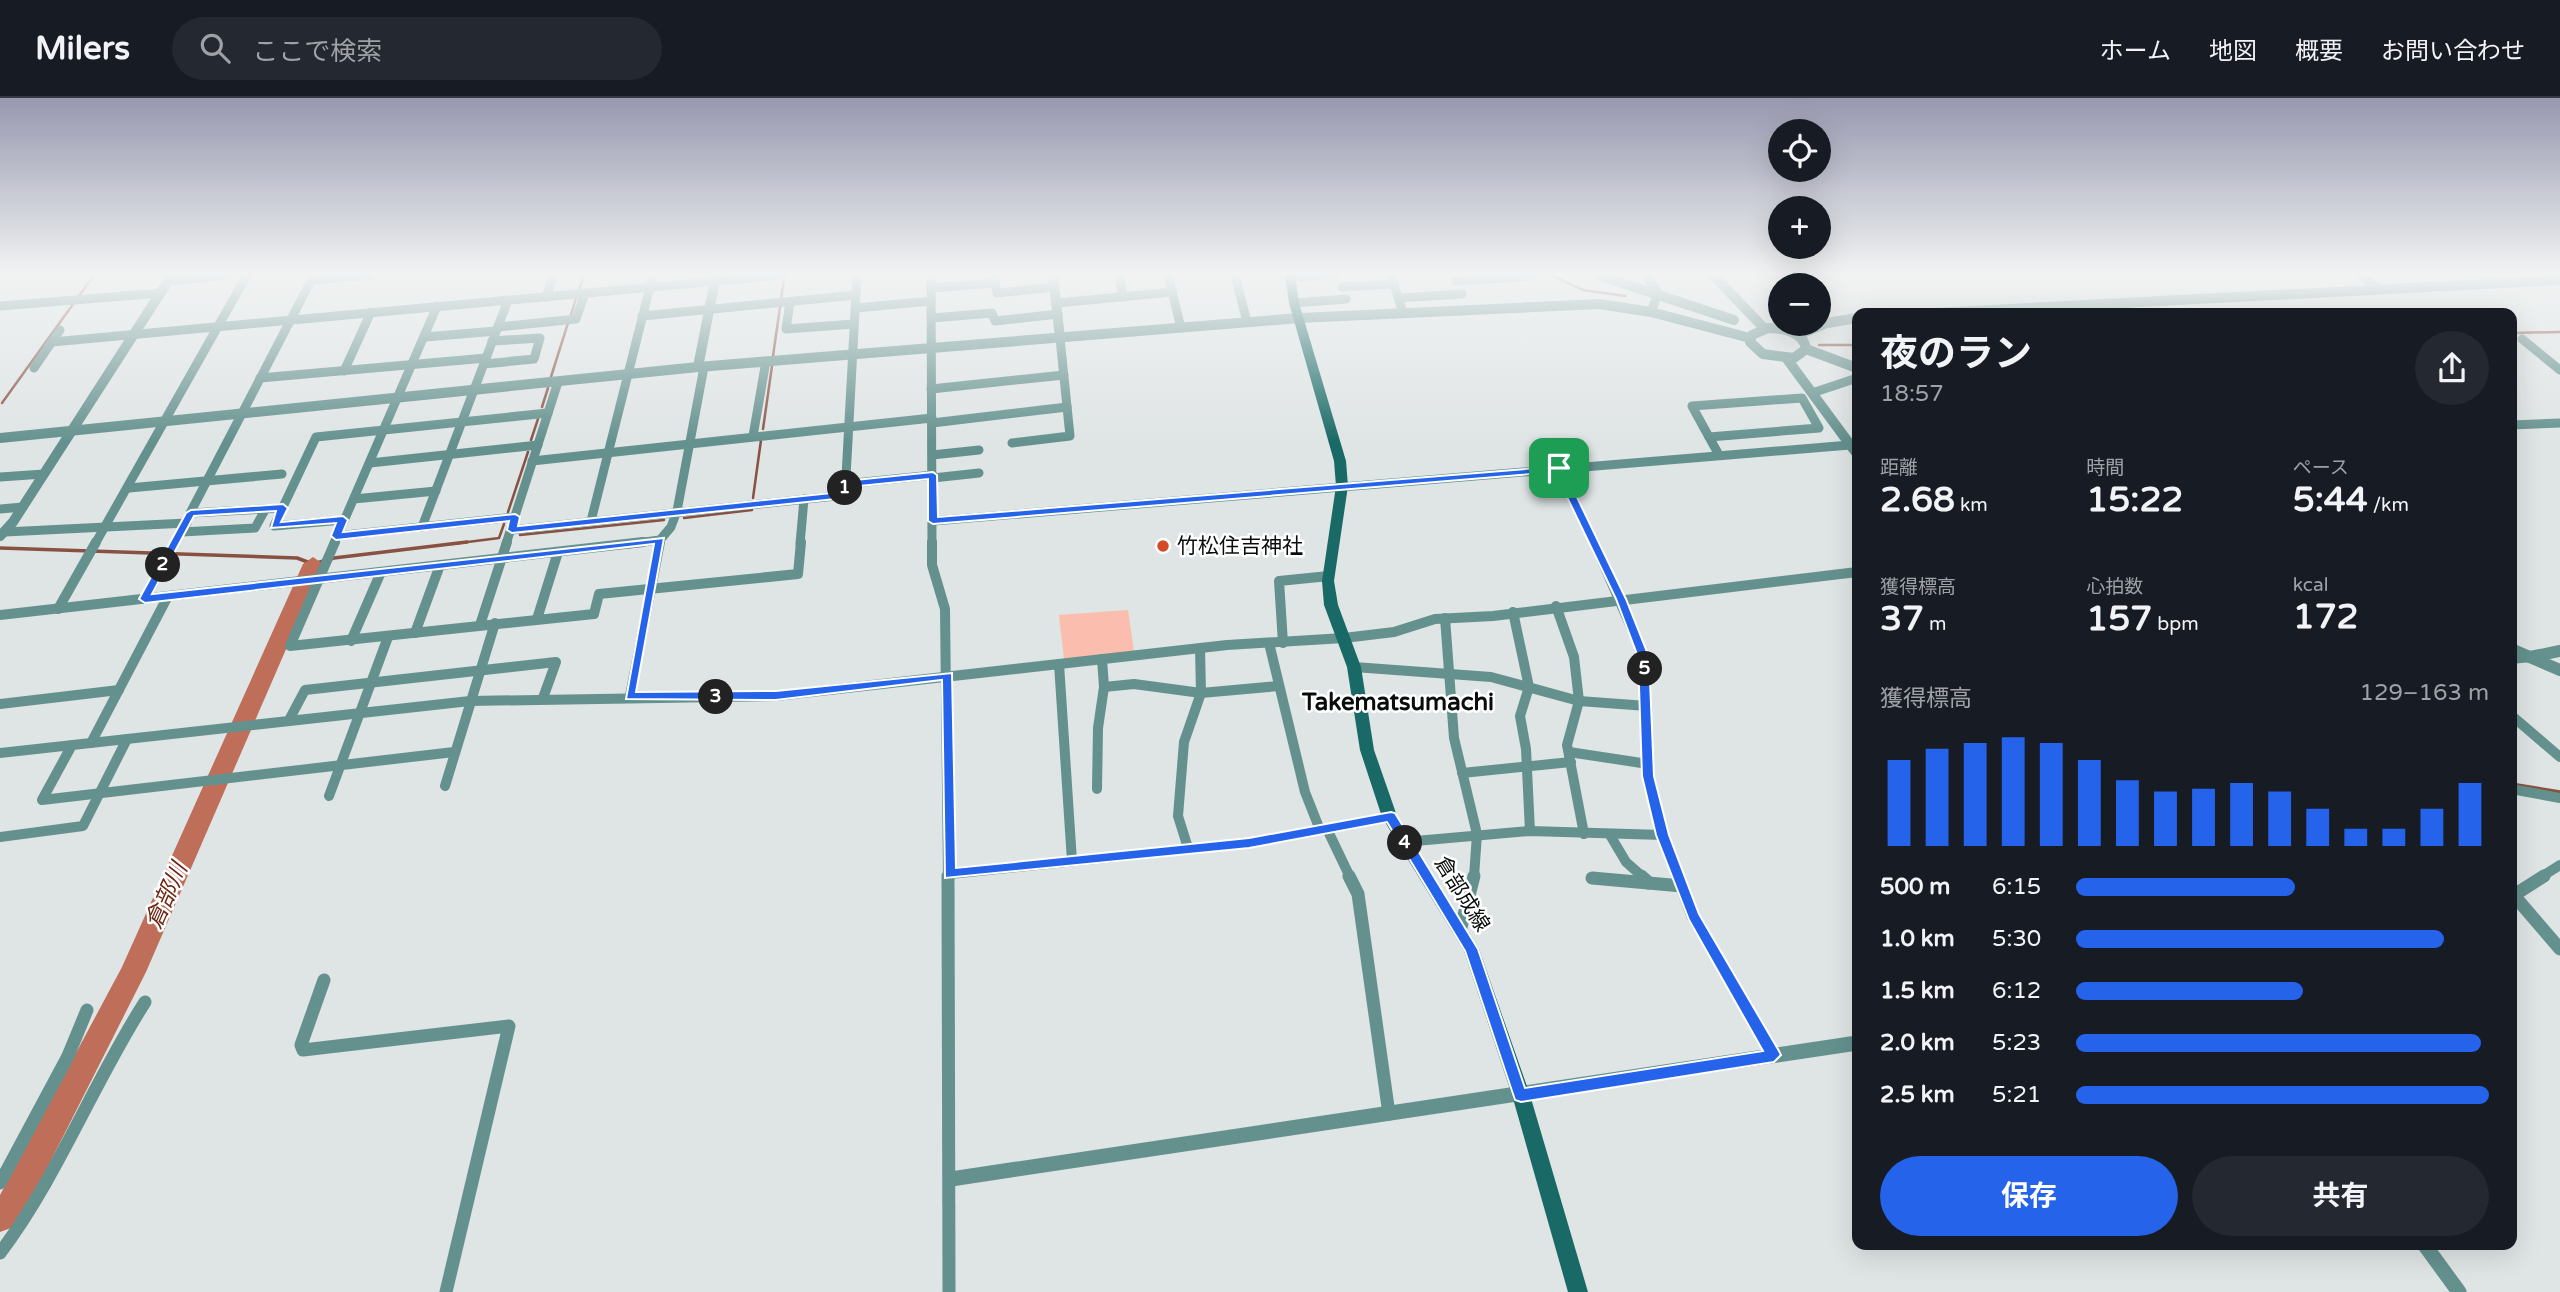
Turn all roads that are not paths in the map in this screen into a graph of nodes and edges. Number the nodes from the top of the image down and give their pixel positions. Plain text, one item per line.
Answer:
1 (60, 330) dead end
2 (136, 331) edge
3 (169, 331) edge
4 (217, 331) edge
5 (285, 331) edge
6 (362, 331) edge
7 (427, 331) edge
8 (482, 331) edge
9 (496, 331) edge
10 (639, 331) edge
11 (706, 331) edge
12 (854, 331) edge
13 (932, 331) edge
14 (1059, 331) edge
15 (1148, 331) edge
16 (1302, 331) edge
17 (1722, 331) edge
18 (1760, 331) edge
19 (134, 334) junction
20 (1799, 336) edge
21 (425, 337) junction
22 (1060, 338) junction
23 (1750, 338) junction
24 (2522, 339) dead end
25 (492, 341) junction
26 (52, 342) junction
27 (931, 349) junction
28 (1807, 349) junction
29 (854, 353) junction
30 (1787, 359) junction
31 (485, 361) junction
32 (766, 361) junction
33 (413, 364) junction
34 (1852, 366) edge
35 (701, 367) junction
36 (34, 368) dead end
37 (2560, 370) edge
38 (344, 371) junction
39 (628, 375) junction
40 (1063, 375) junction
41 (260, 379) junction
42 (1852, 380) edge
43 (558, 382) junction
44 (931, 389) junction
45 (474, 390) junction
46 (1812, 393) junction
47 (397, 397) junction
48 (1067, 407) junction
49 (243, 413) junction
50 (548, 413) junction
51 (164, 420) junction
52 (932, 420) junction
53 (463, 421) junction
54 (2560, 423) edge
55 (850, 425) junction
56 (2517, 425) edge
57 (73, 428) junction
58 (385, 428) junction
59 (753, 436) junction
60 (1709, 437) junction
61 (0, 438) edge
62 (1012, 443) dead end
63 (538, 445) junction
64 (1850, 445) junction
65 (688, 446) junction
66 (1852, 448) edge
67 (979, 450) dead end
68 (610, 454) junction
69 (451, 455) junction
70 (932, 455) junction
71 (1719, 455) junction
72 (532, 461) junction
73 (370, 463) junction
74 (1559, 468) junction
75 (979, 473) dead end
76 (44, 474) junction
77 (282, 474) dead end
78 (0, 477) edge
79 (933, 477) junction
80 (208, 481) junction
81 (845, 485) junction
82 (1342, 486) junction
83 (129, 488) junction
84 (436, 491) junction
85 (354, 499) junction
86 (804, 499) junction
87 (23, 507) junction
88 (283, 508) junction
89 (0, 509) edge
90 (265, 510) junction
91 (677, 511) junction
92 (515, 517) junction
93 (343, 520) junction
94 (591, 521) junction
95 (933, 521) junction
96 (186, 523) junction
97 (106, 527) junction
98 (422, 527) junction
99 (512, 530) junction
100 (2, 534) edge
101 (336, 536) junction
102 (660, 540) junction
103 (558, 552) junction
104 (502, 558) junction
105 (440, 565) junction
106 (381, 572) junction
107 (1852, 573) edge
108 (1329, 576) junction
109 (317, 579) junction
110 (650, 589) junction
111 (168, 596) junction
112 (145, 599) junction
113 (1621, 599) junction
114 (1556, 606) junction
115 (58, 609) junction
116 (1513, 612) junction
117 (0, 615) edge
118 (1445, 618) junction
119 (537, 619) junction
120 (495, 624) junction
121 (480, 625) junction
122 (415, 633) junction
123 (388, 636) junction
124 (1344, 638) junction
125 (351, 641) junction
126 (1269, 643) junction
127 (1283, 643) junction
128 (1200, 648) junction
129 (2560, 651) edge
130 (2517, 652) edge
131 (2530, 657) junction
132 (2517, 658) edge
133 (1102, 659) junction
134 (1059, 664) junction
135 (1354, 667) junction
136 (481, 669) junction
137 (2560, 670) edge
138 (1449, 672) junction
139 (948, 676) junction
140 (372, 680) junction
141 (1279, 686) junction
142 (1104, 687) junction
143 (1529, 687) junction
144 (118, 690) junction
145 (1201, 693) junction
146 (630, 696) junction
147 (543, 698) junction
148 (470, 701) junction
149 (1579, 701) junction
150 (0, 704) edge
151 (1647, 706) junction
152 (360, 712) junction
153 (289, 720) junction
154 (2517, 720) edge
155 (127, 739) junction
156 (91, 743) junction
157 (72, 745) junction
158 (454, 752) junction
159 (0, 753) edge
160 (1570, 757) junction
161 (2560, 757) edge
162 (1648, 764) junction
163 (340, 766) junction
164 (1527, 767) junction
165 (1462, 773) junction
166 (445, 786) dead end
167 (1097, 789) dead end
168 (2517, 790) edge
169 (100, 794) junction
170 (329, 796) dead end
171 (2560, 798) edge
172 (1391, 817) junction
173 (1324, 829) junction
174 (1530, 831) junction
175 (1477, 834) junction
176 (1584, 834) junction
177 (1610, 835) junction
178 (1663, 835) junction
179 (0, 837) edge
180 (1404, 842) junction
181 (1188, 848) junction
182 (1072, 861) junction
183 (2560, 865) edge
184 (950, 874) junction
185 (1592, 877) dead end
186 (1649, 883) junction
187 (1682, 886) junction
188 (2517, 892) edge
189 (2517, 901) edge
190 (1460, 931) junction
191 (2560, 949) edge
192 (324, 980) dead end
193 (145, 1002) dead end
194 (87, 1010) dead end
195 (1852, 1044) edge
196 (1774, 1055) junction
197 (1521, 1095) junction
198 (1389, 1114) junction
199 (951, 1179) junction
200 (0, 1184) edge
201 (2428, 1250) edge
202 (0, 1253) edge
203 (446, 1292) edge
204 (949, 1292) edge
205 (1578, 1292) edge
206 (2459, 1292) edge

1 - 26 street
2 - 19 street
3 - 19 street
4 - 51 street
5 - 41 street
6 - 38 street
7 - 21 street
8 - 21 street
9 - 25 street
10 - 39 street
11 - 35 street
12 - 29 street
13 - 27 street
14 - 22 street
15 - 22 street
16 - 82 main road, 倉部成線
17 - 23 street
18 - 23 street
19 - 26 street
19 - 57 street
20 - 28 street
21 - 33 street
22 - 27 street
22 - 40 street
23 - 30 street
24 - 37 street
25 - 31 street
25 - 31 street
26 - 36 street
27 - 29 street
27 - 44 street
28 - 30 street
28 - 34 street
29 - 32 street
29 - 55 street
30 - 46 street
31 - 33 street
31 - 45 street
32 - 35 street
32 - 59 street
33 - 38 street
33 - 47 street
35 - 39 street
35 - 65 street
38 - 41 street
39 - 43 street
39 - 68 street
40 - 44 street
40 - 48 street
41 - 49 street
42 - 46 street
43 - 45 street
43 - 50 street
44 - 52 street
45 - 47 street
45 - 53 street
46 - 64 street
47 - 49 street
47 - 58 street
48 - 52 street
48 - 62 street
49 - 51 street
49 - 80 street
50 - 53 street
50 - 63 street
51 - 57 street
51 - 83 street
52 - 55 street
52 - 70 street
53 - 58 street
53 - 69 street
54 - 56 street
55 - 59 street
55 - 81 street
57 - 61 street
57 - 76 street
58 - 73 street
58 - 88 street
59 - 65 street
60 - 60 street
60 - 71 street
63 - 69 street
63 - 72 street
64 - 66 street
64 - 71 street
65 - 68 street
65 - 91 street
67 - 70 street
68 - 72 street
68 - 94 street
69 - 73 street
69 - 84 street
70 - 79 street
71 - 74 street
72 - 92 street
73 - 85 street
74 - 82 street
74 - 113 street
75 - 79 street
76 - 78 street
76 - 87 street
77 - 80 street
79 - 81 street
79 - 95 street
80 - 83 street
80 - 96 street
81 - 86 street
82 - 95 street
82 - 108 main road, 倉部成線
83 - 97 street
84 - 85 street
84 - 98 street
85 - 93 street
86 - 91 street
86 - 110 street
87 - 89 street
87 - 100 street
88 - 90 street
88 - 93 street
90 - 96 street
90 - 96 street
91 - 94 street
91 - 102 street
92 - 98 street
92 - 99 street
93 - 101 street
94 - 99 street
95 - 139 street
96 - 97 street
96 - 112 street
97 - 100 street
97 - 115 street
98 - 101 street
99 - 104 street
101 - 109 street
102 - 103 street
102 - 110 street
103 - 104 street
103 - 119 street
104 - 105 street
104 - 121 street
105 - 106 street
105 - 122 street
106 - 109 street
106 - 125 street
107 - 113 street
108 - 124 main road, 倉部成線
108 - 127 street
109 - 111 street
109 - 125 street
110 - 119 street
110 - 146 street
111 - 112 street
111 - 144 street
112 - 115 street
113 - 114 street
113 - 151 street
114 - 116 street
114 - 149 street
115 - 117 street
116 - 118 street
116 - 143 street
118 - 124 street
118 - 138 street
119 - 120 street
120 - 121 street
120 - 136 street
121 - 122 street
122 - 123 street
123 - 125 street
123 - 140 street
124 - 127 street
124 - 135 main road, 倉部成線
126 - 127 street
126 - 128 street
126 - 141 street
128 - 133 street
128 - 145 street
129 - 131 street
130 - 131 street
131 - 132 street
131 - 137 street
133 - 134 street
133 - 142 street
134 - 139 street
134 - 182 street
135 - 138 street
135 - 172 main road, 倉部成線
136 - 140 street
136 - 147 street
136 - 148 street
138 - 143 street
138 - 165 street
139 - 146 street
139 - 184 street
140 - 152 street
140 - 153 street
141 - 145 street
141 - 173 street
142 - 145 street
142 - 167 street
143 - 149 street
143 - 164 street
144 - 150 street
144 - 156 street
145 - 181 street
146 - 147 street
147 - 148 street
148 - 152 street
148 - 158 street
149 - 151 street
149 - 160 street
151 - 162 street
152 - 153 street
152 - 163 street
153 - 155 street
154 - 161 street
155 - 156 street
155 - 169 street
156 - 157 street
157 - 159 street
157 - 169 street
158 - 163 street
158 - 166 street
160 - 162 street
160 - 164 street
160 - 176 street
162 - 178 street
163 - 169 street
163 - 170 street
164 - 165 street
164 - 174 street
165 - 175 street
168 - 171 street
169 - 179 street
172 - 173 street
172 - 180 main road, 倉部成線
173 - 181 street
173 - 198 street
174 - 175 street
174 - 176 street
175 - 180 street
175 - 190 street
176 - 177 street
177 - 178 street
177 - 186 street
178 - 187 street
180 - 190 main road, 倉部成線
181 - 182 street
182 - 184 street
183 - 188 street
184 - 199 street
185 - 186 street
186 - 187 street
187 - 196 street
189 - 191 street
190 - 197 main road, 倉部成線
192 - 203 street
193 - 202 street
194 - 200 street
195 - 196 street
196 - 197 street
197 - 198 street
197 - 205 main road, 倉部成線
198 - 199 street
199 - 204 street
201 - 206 street

